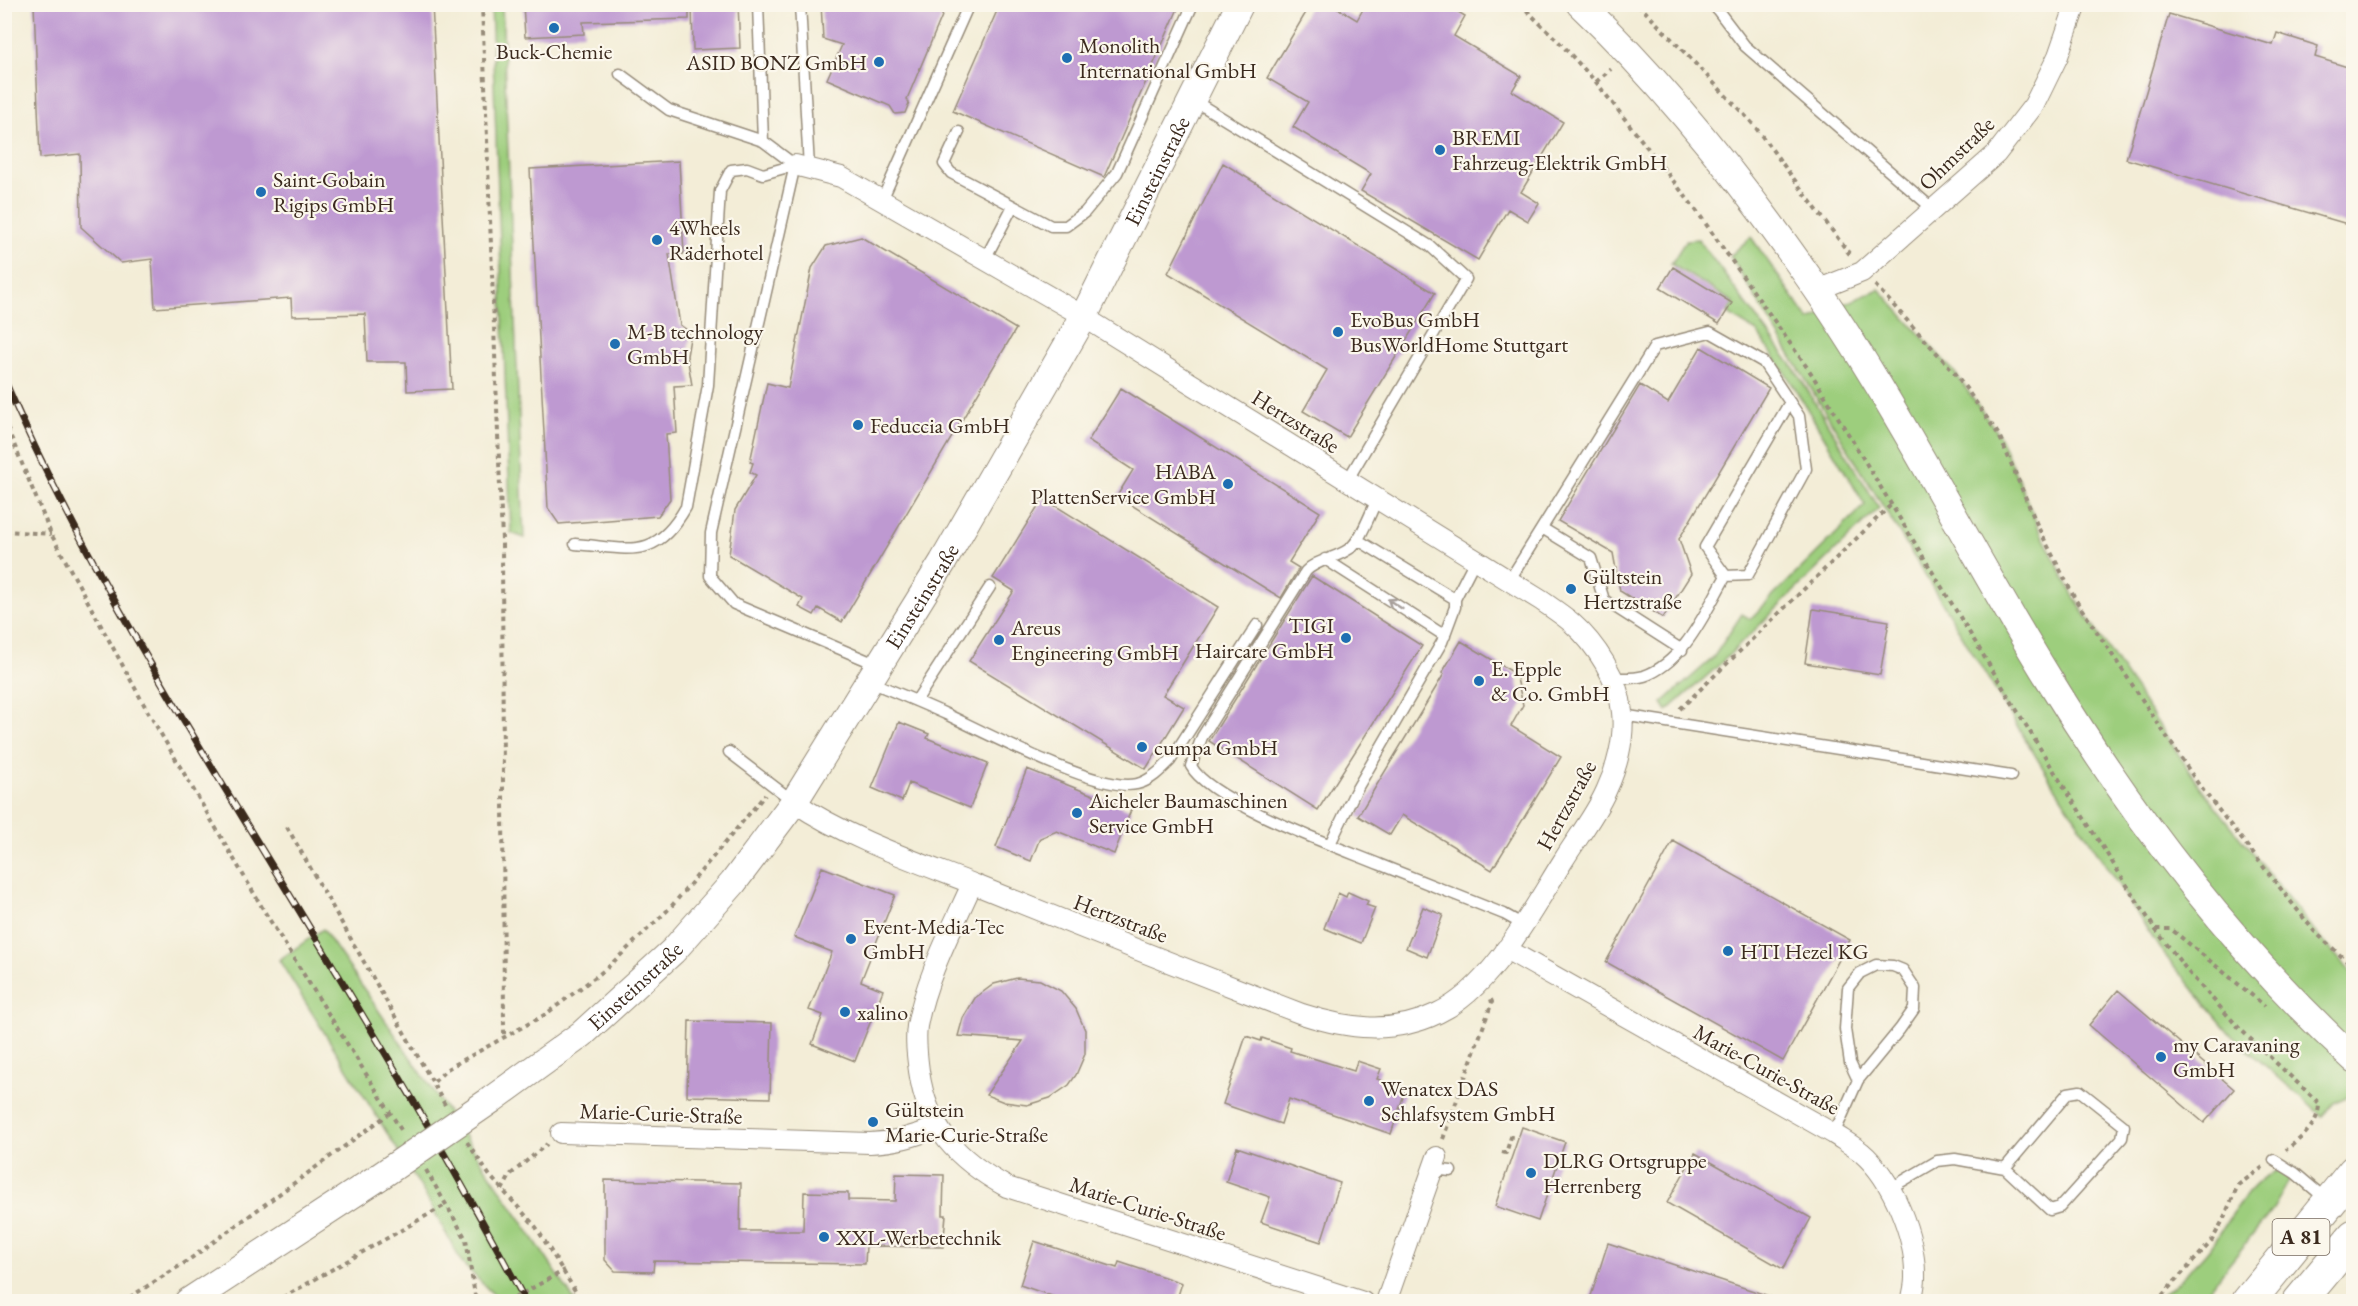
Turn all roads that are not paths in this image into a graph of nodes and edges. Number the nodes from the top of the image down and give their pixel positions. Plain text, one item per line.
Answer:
1 (758, 4) edge
2 (800, 4) edge
3 (969, 4) edge
4 (1193, 4) edge
5 (1240, 4) edge
6 (1580, 4) edge
7 (1713, 4) edge
8 (2076, 4) edge
9 (620, 74) dead end
10 (1193, 100) junction
11 (959, 132) dead end
12 (763, 141) junction
13 (802, 166) junction
14 (882, 200) junction
15 (1012, 206) junction
16 (1934, 209) junction
17 (985, 259) junction
18 (1817, 290) junction
19 (1083, 318) junction
20 (1790, 402) junction
21 (1347, 481) junction
22 (1377, 500) junction
23 (1542, 528) junction
24 (1358, 540) junction
25 (575, 544) dead end
26 (1325, 559) junction
27 (1475, 560) junction
28 (1726, 576) junction
29 (1509, 581) junction
30 (990, 587) dead end
31 (1455, 599) junction
32 (1257, 625) dead end
33 (1444, 636) junction
34 (1682, 650) junction
35 (873, 673) junction
36 (1611, 678) junction
37 (916, 701) junction
38 (1622, 715) junction
39 (729, 752) dead end
40 (2011, 776) dead end
41 (794, 802) junction
42 (1330, 844) junction
43 (972, 884) junction
44 (1522, 924) junction
45 (1506, 949) junction
46 (2354, 1059) edge
47 (1858, 1080) junction
48 (936, 1127) junction
49 (561, 1133) road end
50 (1834, 1134) junction
51 (2274, 1160) road end
52 (1444, 1164) road end
53 (2005, 1167) junction
54 (2354, 1172) edge
55 (1889, 1189) junction
56 (2330, 1202) junction
57 (2354, 1236) edge
58 (188, 1302) edge
59 (1363, 1302) edge
60 (1386, 1302) edge
61 (1911, 1302) edge
62 (2248, 1302) edge
63 (2299, 1302) edge

1 - 12 lane
2 - 13 lane
3 - 14 lane
4 - 15 lane
5 - 10 street, Einsteinstraße
6 - 18 street
7 - 16 lane
8 - 16 street, Ohmstraße
9 - 12 lane
10 - 19 street, Einsteinstraße
10 - 21 lane
11 - 15 lane
12 - 13 lane
13 - 14 street, Hertzstraße
13 - 25 lane
13 - 35 lane
14 - 17 street, Hertzstraße
15 - 17 lane
16 - 18 street, Ohmstraße
17 - 19 street, Hertzstraße
18 - 46 street
19 - 21 street, Hertzstraße
19 - 35 street, Einsteinstraße
20 - 23 lane
20 - 28 lane
20 - 28 lane
21 - 22 street, Hertzstraße
22 - 24 lane
22 - 27 street, Hertzstraße
23 - 29 lane
23 - 34 lane
24 - 26 lane
24 - 31 lane
33 -> 26 lane
26 - 42 lane
27 - 29 street, Hertzstraße
27 - 31 lane
28 - 34 lane
29 - 36 street, Hertzstraße
30 - 37 lane
31 - 33 lane
32 - 37 lane
33 - 42 lane
34 - 36 lane
35 - 37 lane
35 - 41 street, Einsteinstraße
36 - 38 street, Hertzstraße
38 - 40 lane
38 - 44 street, Hertzstraße
39 - 41 lane
41 - 43 street, Hertzstraße
41 - 58 street, Einsteinstraße, bridge
42 - 44 lane
43 - 45 street, Hertzstraße
43 - 48 street, Marie-Curie-Straße
44 - 45 street, Hertzstraße
45 - 50 street, Marie-Curie-Straße
47 - 47 lane
47 - 50 lane
48 - 49 street, Marie-Curie-Straße
48 - 59 street, Marie-Curie-Straße
50 - 55 street, Marie-Curie-Straße
51 - 56 lane
52 - 60 street
53 - 53 lane
53 - 55 lane
54 - 56 highway, A 81
55 - 61 street, Marie-Curie-Straße
56 - 62 highway, A 81
57 - 63 highway, A 81

